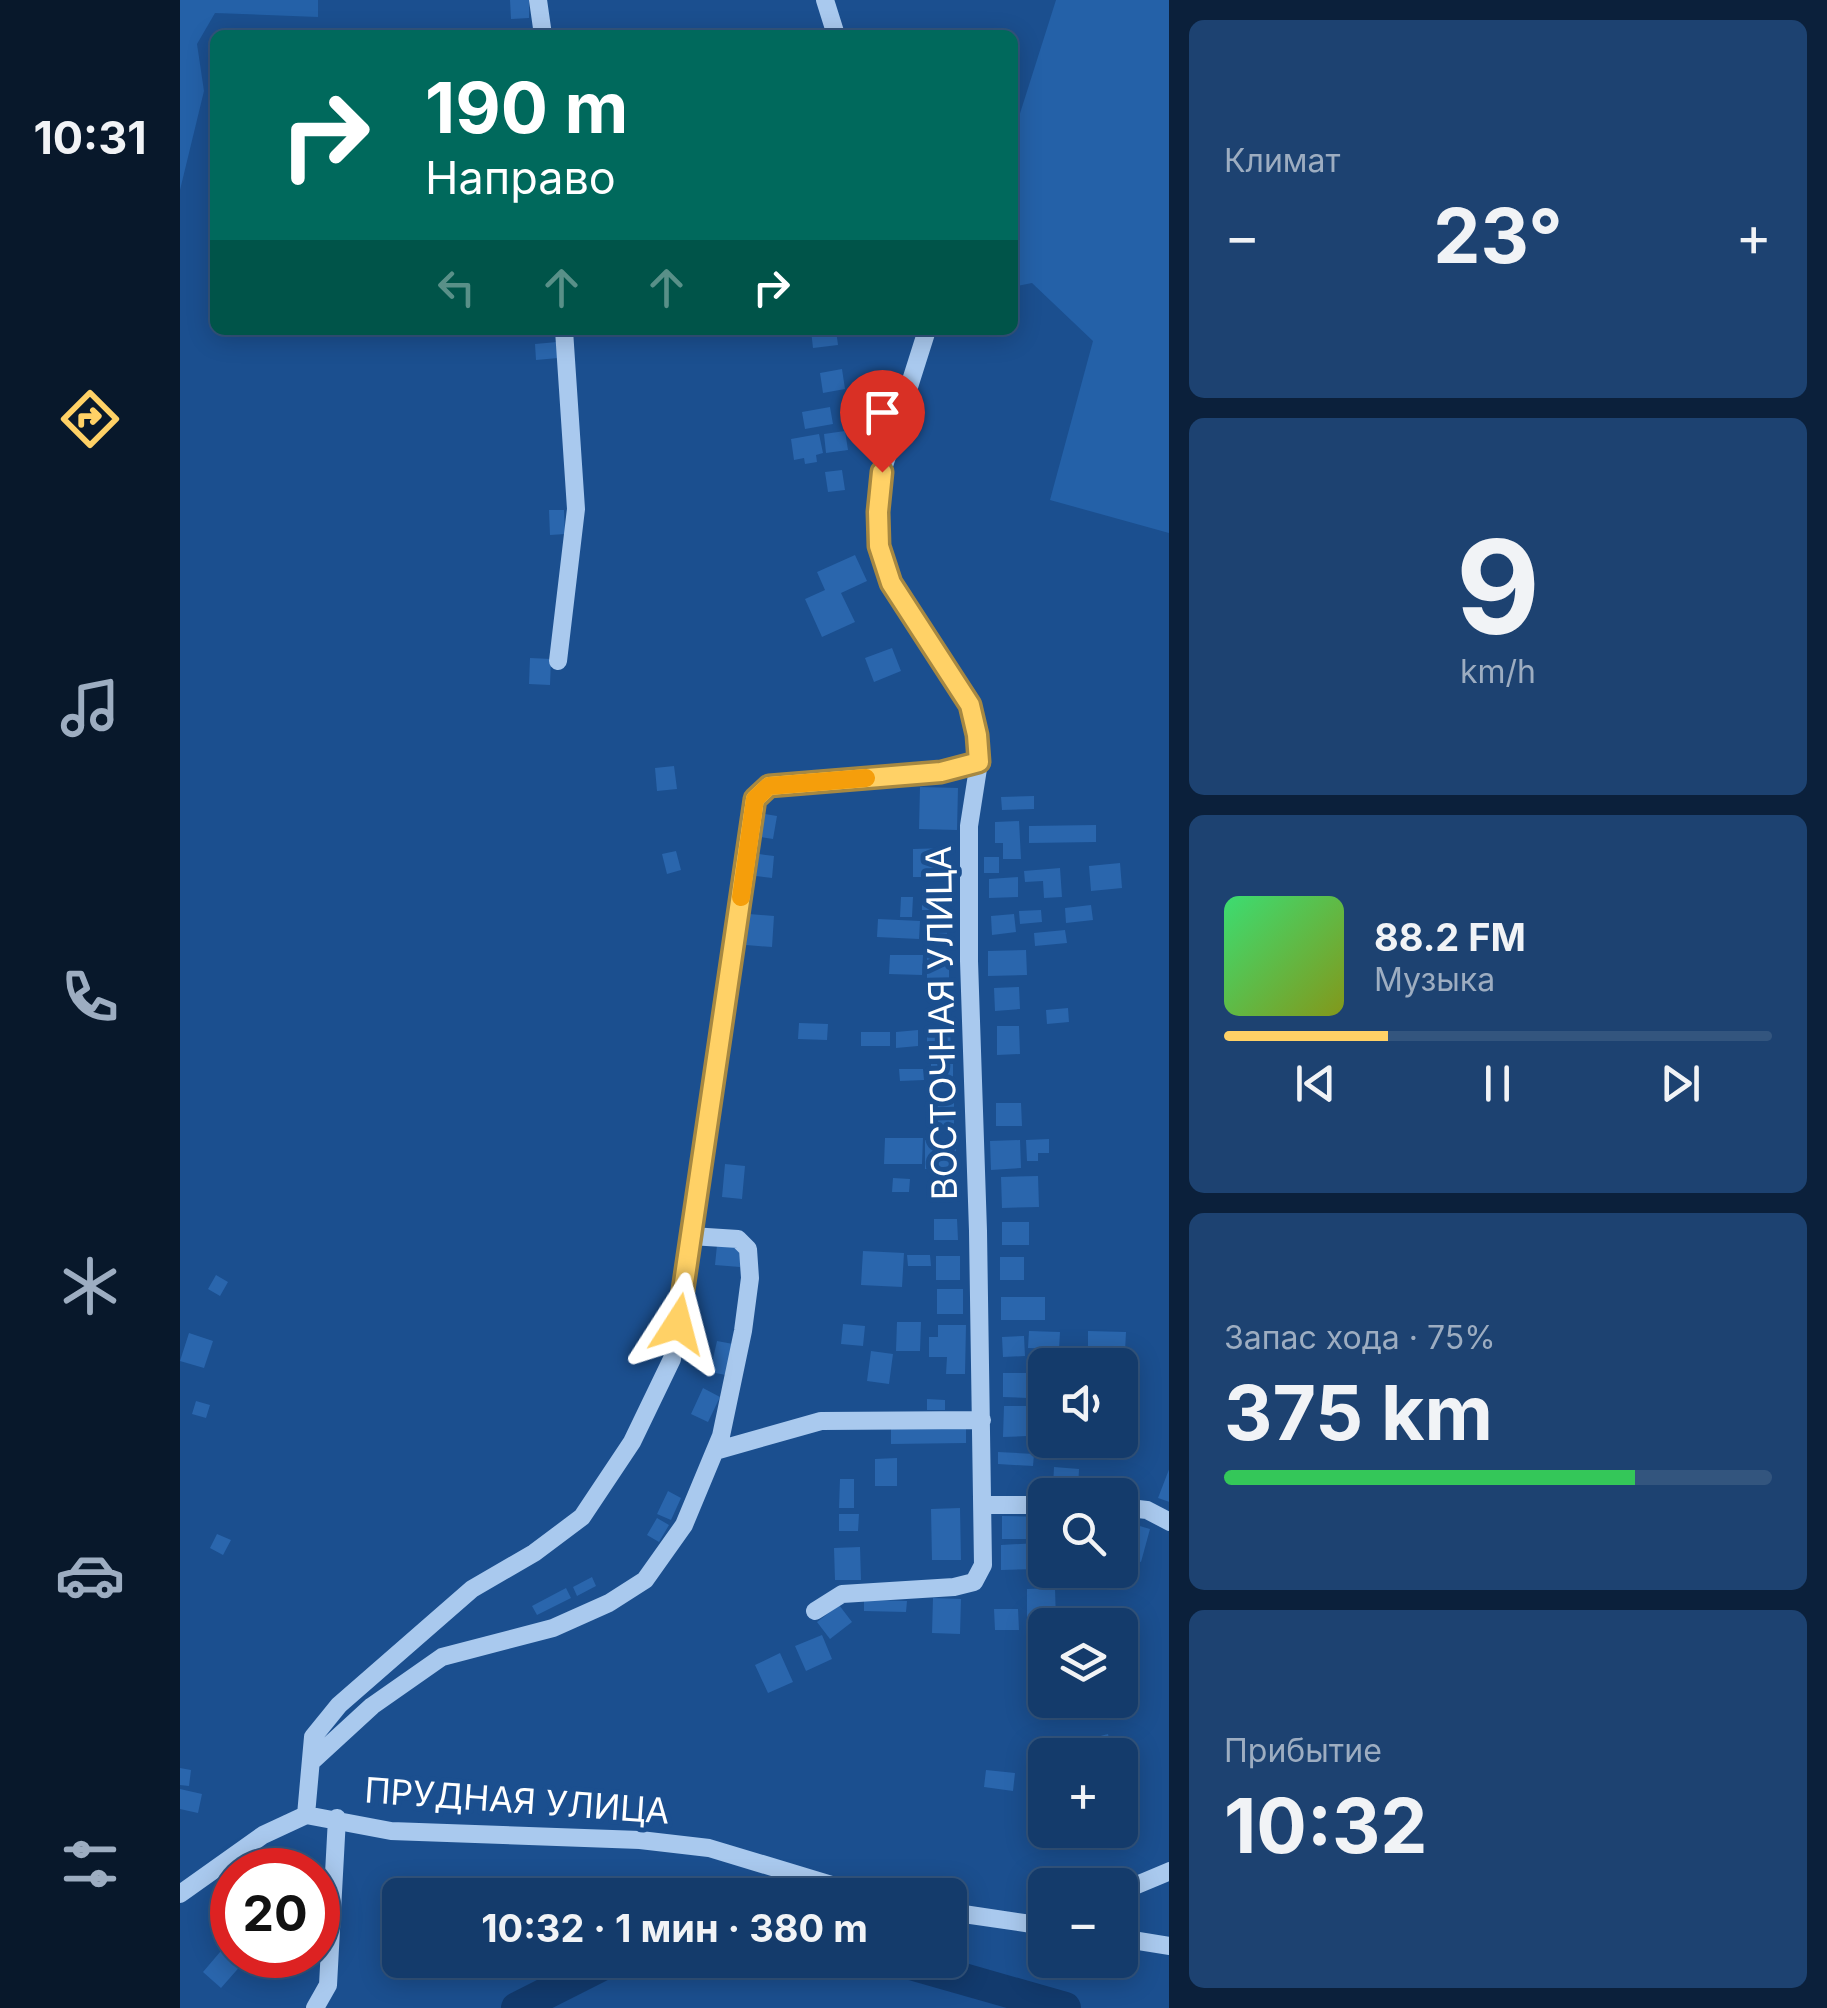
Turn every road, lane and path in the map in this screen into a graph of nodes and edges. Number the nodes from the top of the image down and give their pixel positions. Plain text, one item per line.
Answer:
1 (538, 0) edge
2 (825, 0) edge
3 (542, 30) edge
4 (834, 30) edge
5 (564, 335) edge
6 (925, 335) edge
7 (558, 661) dead end
8 (979, 762) junction
9 (691, 1236) junction
10 (982, 1420) junction
11 (715, 1451) junction
12 (983, 1505) junction
13 (1028, 1505) edge
14 (1138, 1509) edge
15 (1169, 1521) edge
16 (815, 1611) dead end
17 (311, 1762) junction
18 (306, 1814) junction
19 (337, 1818) junction
20 (1169, 1871) edge
21 (809, 1878) edge
22 (1138, 1884) edge
23 (180, 1894) edge
24 (967, 1914) edge
25 (1028, 1923) edge
26 (1138, 1941) edge
27 (1169, 1946) edge
28 (316, 2008) edge

1 - 3 street
2 - 4 street
5 - 7 street
6 - 8 street, ВОСТОЧНАЯ УЛИЦА
8 - 9 street
8 - 10 street, ВОСТОЧНАЯ УЛИЦА
9 - 11 street
9 - 17 street
10 - 11 street
10 - 12 street, ВОСТОЧНАЯ УЛИЦА
11 - 17 street
12 - 13 street
12 - 16 street, ВОСТОЧНАЯ УЛИЦА
14 - 15 street
17 - 18 street
18 - 19 street, ПРУДНАЯ УЛИЦА
18 - 23 street
19 - 21 street, ПРУДНАЯ УЛИЦА
19 - 28 street
20 - 22 street
24 - 25 street
26 - 27 street

